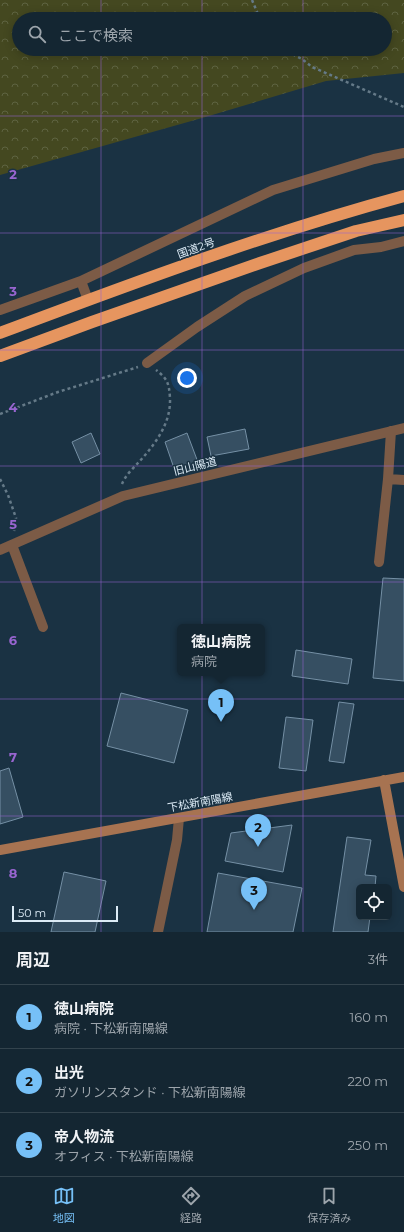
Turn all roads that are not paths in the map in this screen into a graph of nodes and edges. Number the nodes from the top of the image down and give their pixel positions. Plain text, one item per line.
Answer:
1 (404, 152) edge
2 (404, 196) edge
3 (404, 220) edge
4 (404, 241) edge
5 (81, 281) junction
6 (88, 300) junction
7 (0, 310) edge
8 (0, 333) edge
9 (0, 356) edge
10 (147, 363) road end
11 (404, 428) edge
12 (391, 431) junction
13 (388, 479) junction
14 (404, 480) edge
15 (12, 545) junction
16 (0, 550) edge
17 (379, 562) dead end
18 (43, 627) dead end
19 (404, 777) edge
20 (384, 780) junction
21 (179, 818) junction
22 (0, 850) edge
23 (404, 887) edge
24 (158, 932) edge

1 - 5 street
2 - 6 highway, 国道2号
3 - 9 highway
4 - 10 street
5 - 6 street
5 - 7 street
6 - 8 highway, 国道2号
11 - 12 street, 旧山陽道
12 - 13 street
12 - 15 street, 旧山陽道
13 - 14 street
13 - 17 street
15 - 16 street, 旧山陽道
15 - 18 street
19 - 20 main road, 下松新南陽線
20 - 21 main road, 下松新南陽線
20 - 23 main road
21 - 22 main road, 下松新南陽線
21 - 24 street

